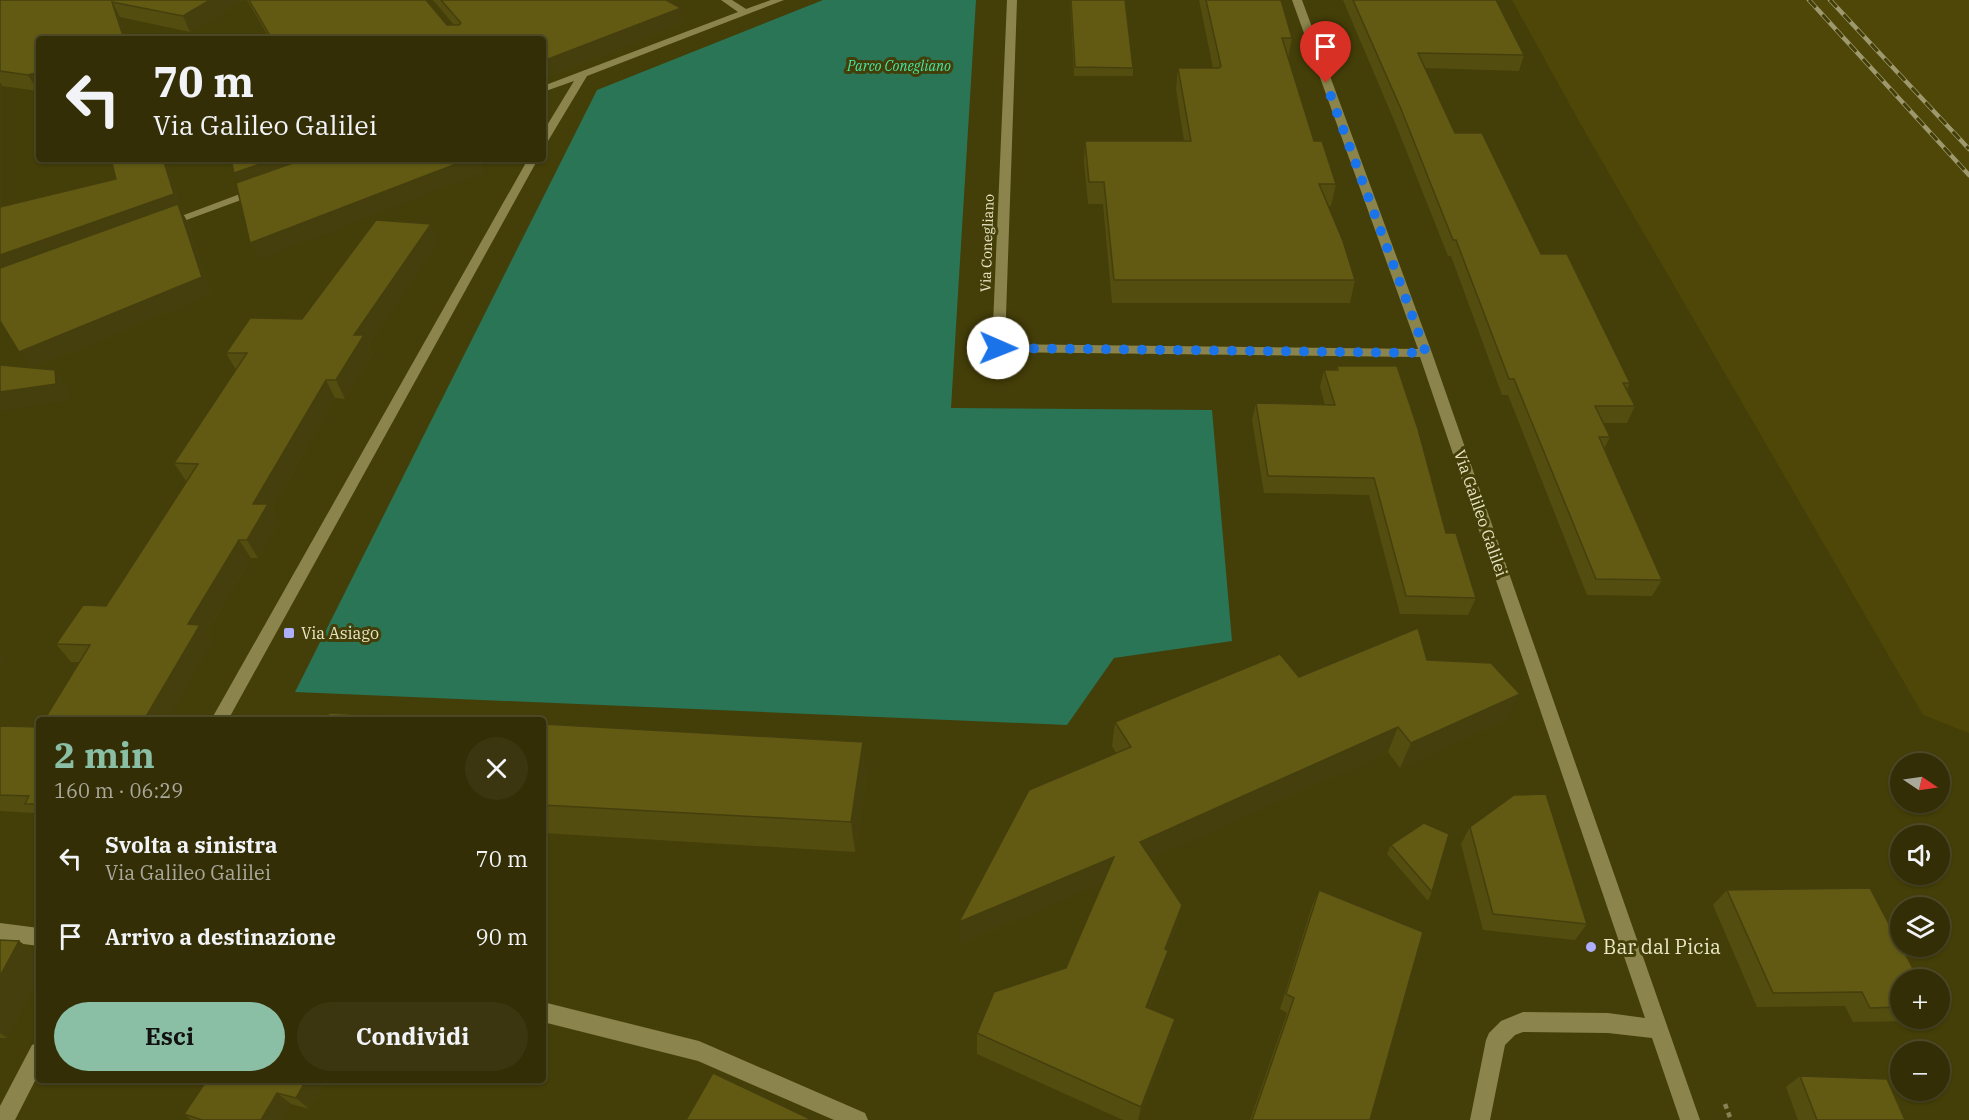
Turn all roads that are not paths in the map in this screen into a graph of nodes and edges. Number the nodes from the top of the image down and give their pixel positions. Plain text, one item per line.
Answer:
1 (726, 0) edge
2 (779, 0) edge
3 (1012, 0) edge
4 (1297, 0) edge
5 (745, 13) junction
6 (582, 76) junction
7 (546, 88) edge
8 (546, 136) edge
9 (531, 162) edge
10 (269, 187) edge
11 (158, 227) edge
12 (1426, 353) junction
13 (221, 717) edge
14 (0, 932) edge
15 (36, 937) edge
16 (546, 1013) edge
17 (1658, 1029) junction
18 (36, 1058) edge
19 (4, 1120) edge
20 (858, 1120) edge
21 (1480, 1120) edge
22 (1690, 1120) edge

1 - 5 street
2 - 5 street
3 - 12 street, Via Conegliano
4 - 12 street, Via Galileo Galilei
5 - 6 street
6 - 7 street
6 - 8 street
9 - 13 street
10 - 11 street
12 - 17 street, Via Galileo Galilei
14 - 15 street
16 - 20 street
17 - 21 street
17 - 22 street, Via Galileo Galilei
18 - 19 street

